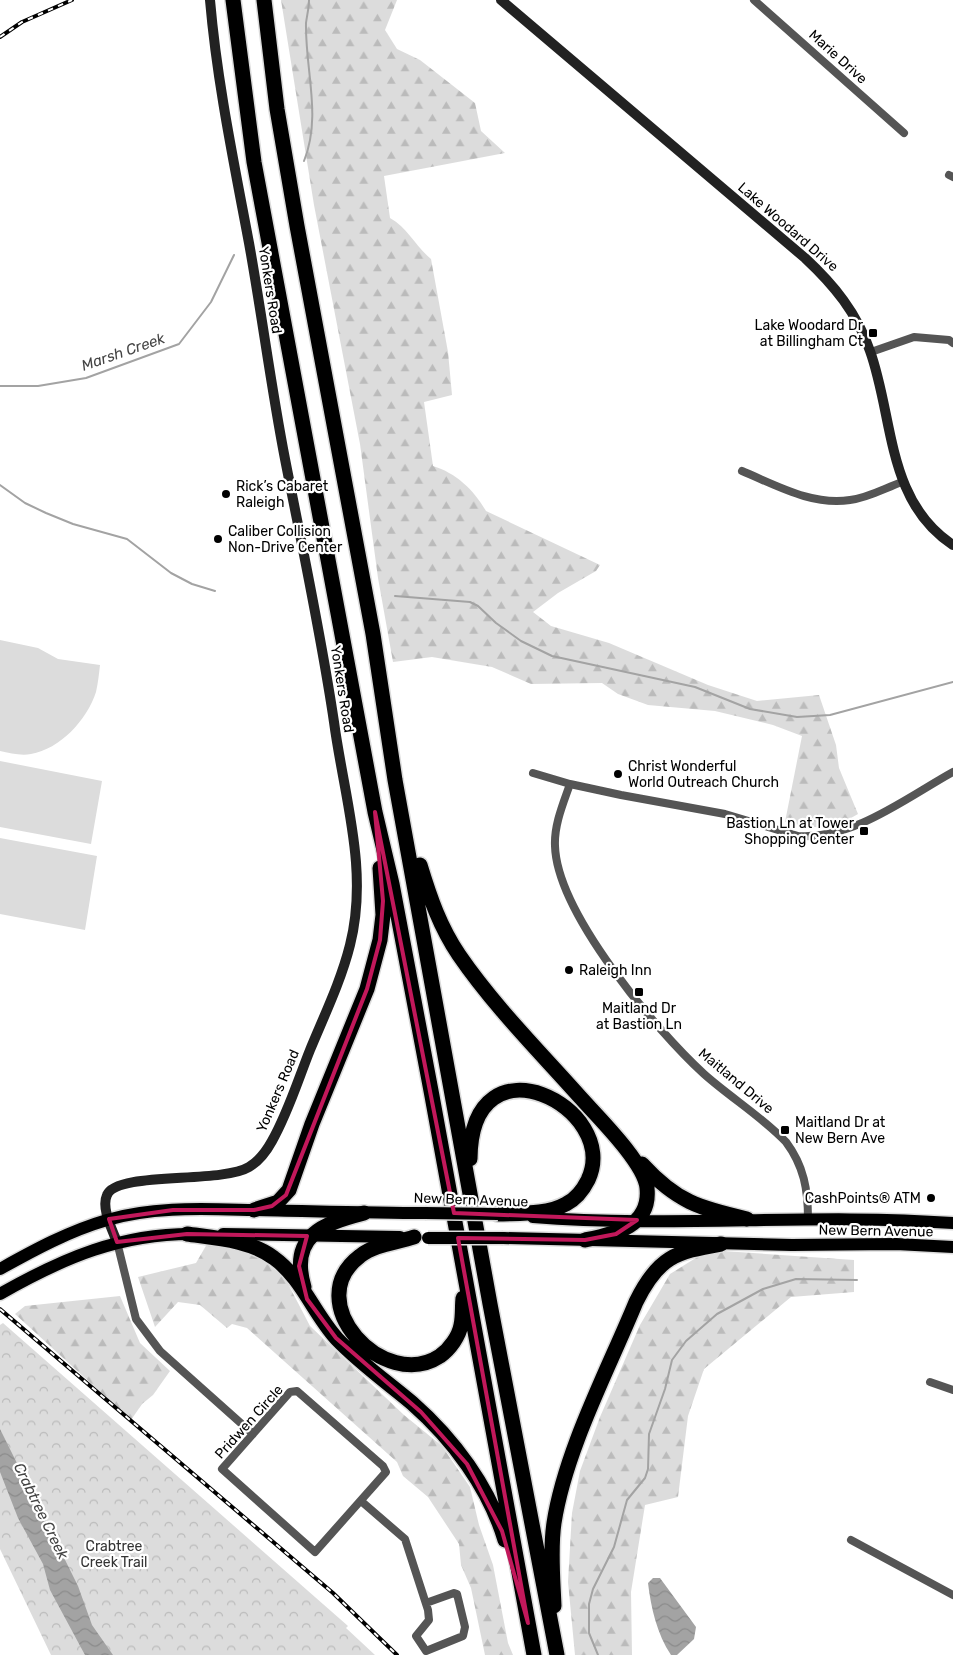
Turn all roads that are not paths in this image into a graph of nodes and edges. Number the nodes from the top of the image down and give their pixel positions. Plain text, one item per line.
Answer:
1 (210, 0) edge
2 (233, 0) edge
3 (264, 0) edge
4 (501, 0) edge
5 (754, 0) edge
6 (904, 133) dead end
7 (953, 331) edge
8 (951, 342) edge
9 (871, 352) junction
10 (742, 471) dead end
11 (902, 482) junction
12 (953, 545) edge
13 (533, 772) dead end
14 (953, 772) edge
15 (570, 784) junction
16 (374, 812) junction
17 (402, 818) junction
18 (608, 1129) junction
19 (470, 1193) junction
20 (254, 1210) junction
21 (364, 1213) junction
22 (498, 1214) junction
23 (109, 1219) junction
24 (808, 1219) junction
25 (637, 1220) junction
26 (747, 1220) junction
27 (953, 1223) edge
28 (187, 1234) junction
29 (310, 1236) junction
30 (421, 1237) junction
31 (585, 1240) junction
32 (117, 1242) junction
33 (721, 1244) junction
34 (953, 1247) edge
35 (0, 1269) edge
36 (464, 1274) junction
37 (0, 1294) edge
38 (307, 1299) junction
39 (930, 1382) dead end
40 (953, 1390) edge
41 (253, 1434) junction
42 (361, 1501) junction
43 (851, 1540) dead end
44 (953, 1595) edge
45 (426, 1603) junction
46 (528, 1623) junction
47 (534, 1655) edge
48 (557, 1655) edge

1 - 23 street, Yonkers Road
2 - 16 highway
3 - 17 highway
4 - 9 street, Lake Woodard Drive
5 - 6 street, Marie Drive
7 - 8 street
8 - 9 street
9 - 11 street, Lake Woodard Drive
10 - 11 street
11 - 12 street, Lake Woodard Drive
13 - 15 street
14 - 15 street
15 - 24 street, Maitland Drive
16 - 20 highway
16 - 36 highway
17 - 18 highway
17 - 19 highway
18 - 25 highway
18 - 26 highway
19 - 22 highway
19 - 48 highway
20 - 21 main road, New Bern Avenue
20 - 23 main road, New Bern Avenue
21 - 22 main road, New Bern Avenue, bridge
21 - 29 highway
22 - 25 main road, New Bern Avenue
23 - 32 street, Yonkers Road
23 - 35 main road, New Bern Avenue
24 - 26 main road, New Bern Avenue
24 - 27 main road, New Bern Avenue
25 - 26 main road, New Bern Avenue
25 - 31 highway
28 - 29 main road, New Bern Avenue
28 - 32 main road, New Bern Avenue
28 - 38 highway
29 - 30 main road, New Bern Avenue
29 - 38 highway
30 - 31 main road, New Bern Avenue, bridge
30 - 36 highway
31 - 33 main road, New Bern Avenue
32 - 37 main road, New Bern Avenue
32 - 41 street
33 - 34 main road, New Bern Avenue
33 - 48 highway
36 - 46 highway
38 - 46 highway
39 - 40 street
41 - 42 street, Pridwen Circle
41 - 42 street, Pridwen Circle
42 - 45 street
43 - 44 street
45 - 45 street
46 - 47 highway

